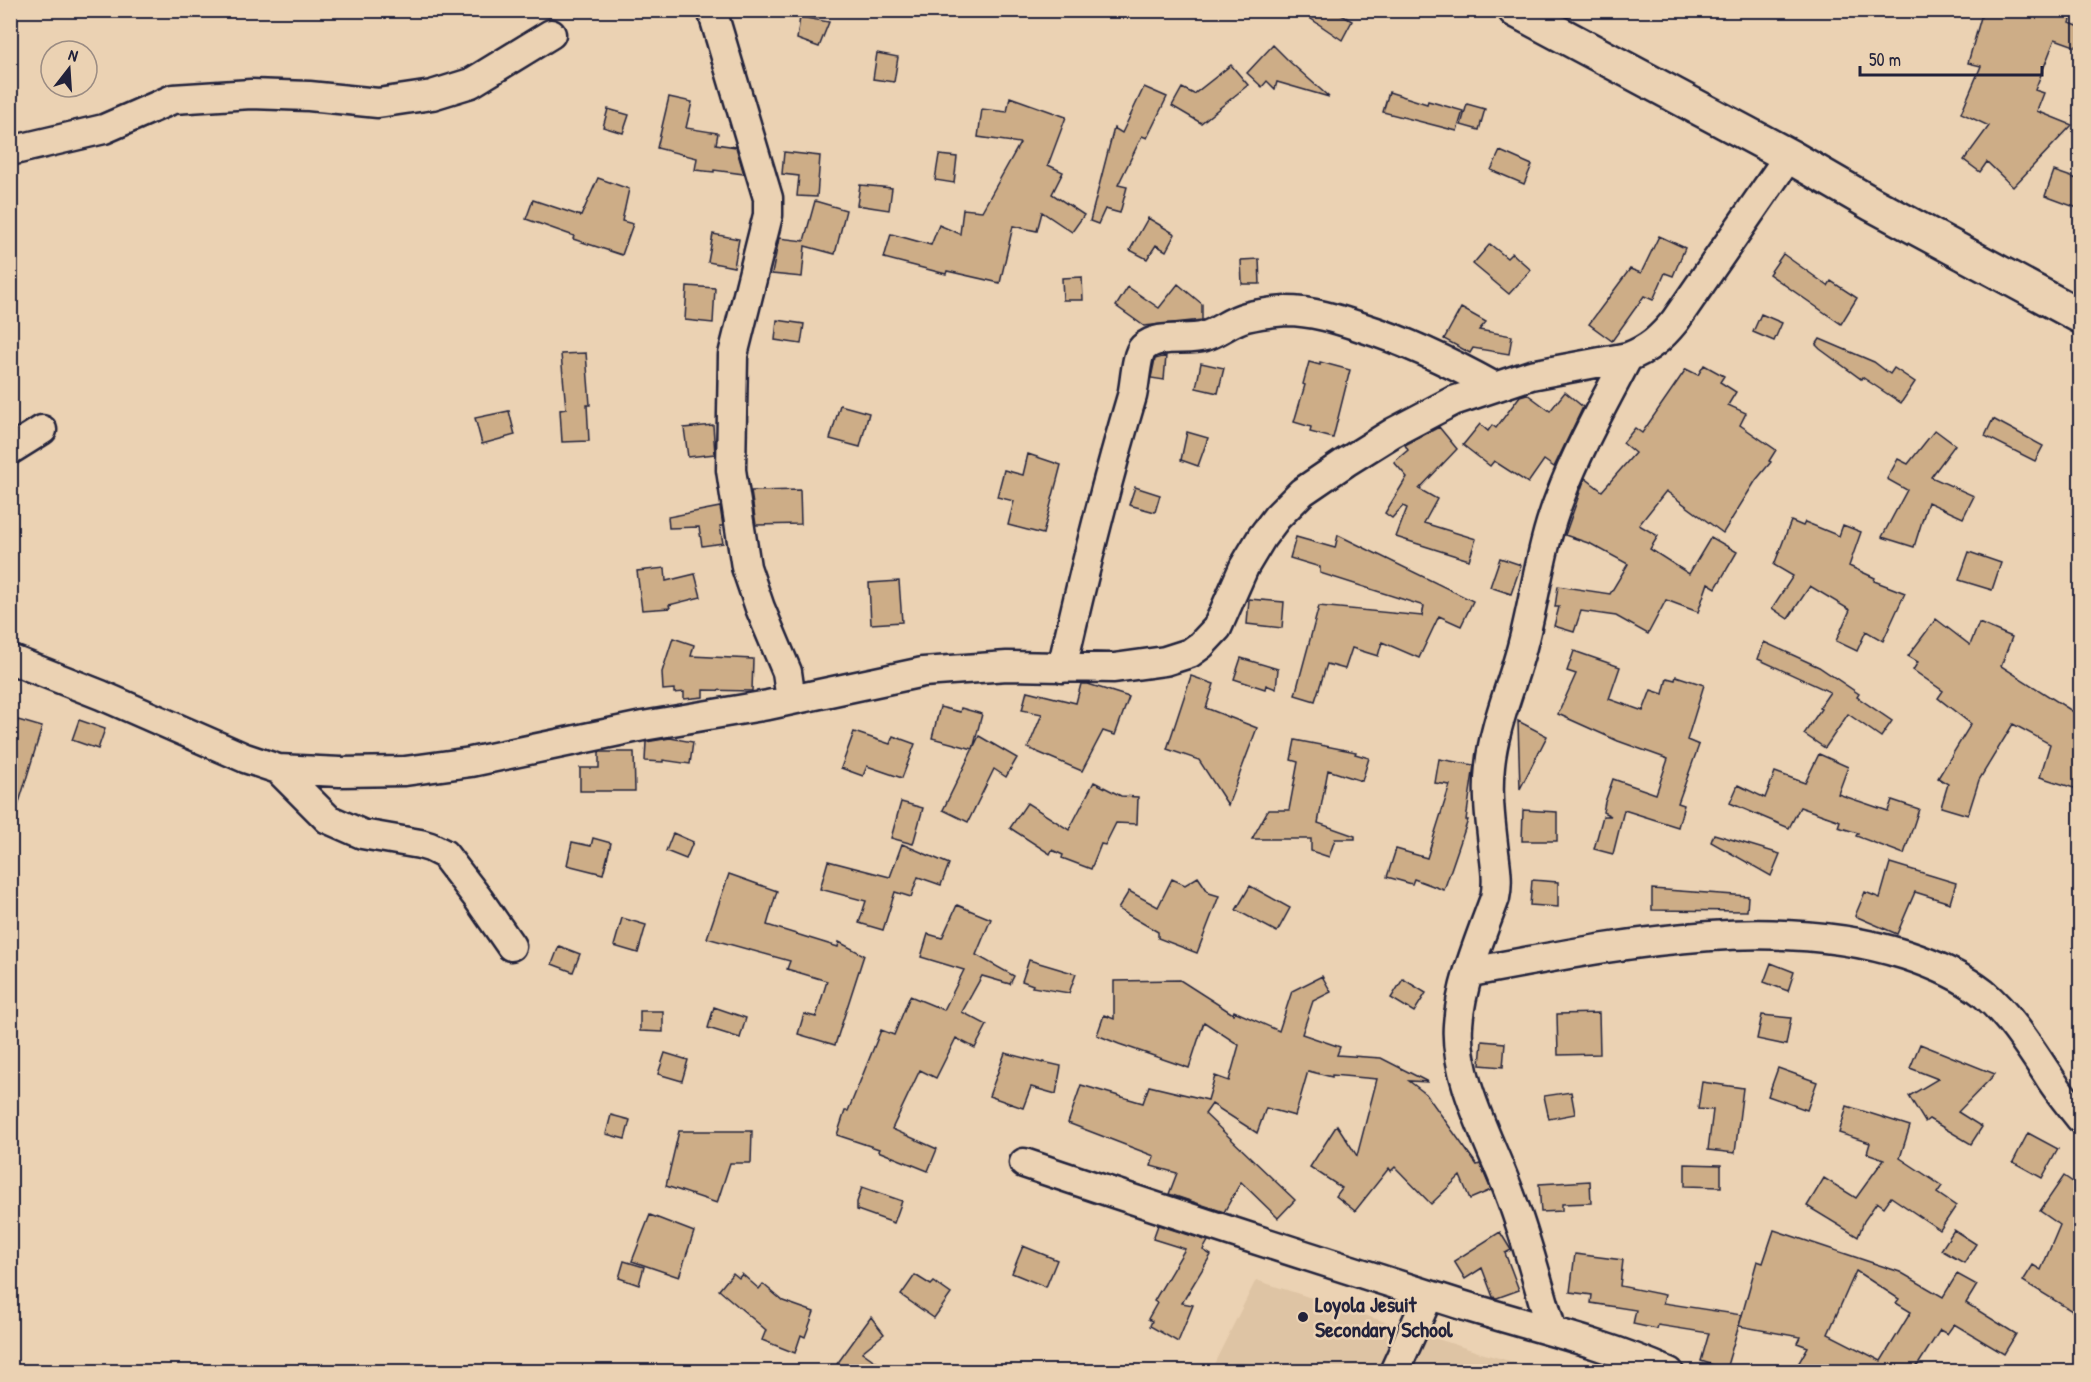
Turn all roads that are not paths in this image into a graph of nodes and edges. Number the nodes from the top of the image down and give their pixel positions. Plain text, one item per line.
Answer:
1 (712, 10) edge
2 (1515, 10) edge
3 (551, 34) dead end
4 (10, 151) edge
5 (1789, 156) junction
6 (2080, 316) edge
7 (1628, 357) junction
8 (1493, 386) junction
9 (42, 430) dead end
10 (10, 450) edge
11 (10, 659) edge
12 (1062, 668) junction
13 (791, 700) junction
14 (278, 769) junction
15 (511, 946) dead end
16 (1470, 972) junction
17 (2080, 1118) edge
18 (1024, 1163) dead end
19 (1429, 1295) junction
20 (1552, 1331) junction
21 (1394, 1371) edge
22 (1669, 1371) edge

1 - 13 street
2 - 5 main road
3 - 4 street
5 - 6 main road
5 - 7 street
7 - 8 street
7 - 16 street
8 - 12 street
8 - 12 street
9 - 10 street
11 - 14 street
12 - 13 street
13 - 14 street
14 - 15 street
16 - 17 street
16 - 20 street
18 - 19 street
19 - 20 street
19 - 21 street
20 - 22 street

